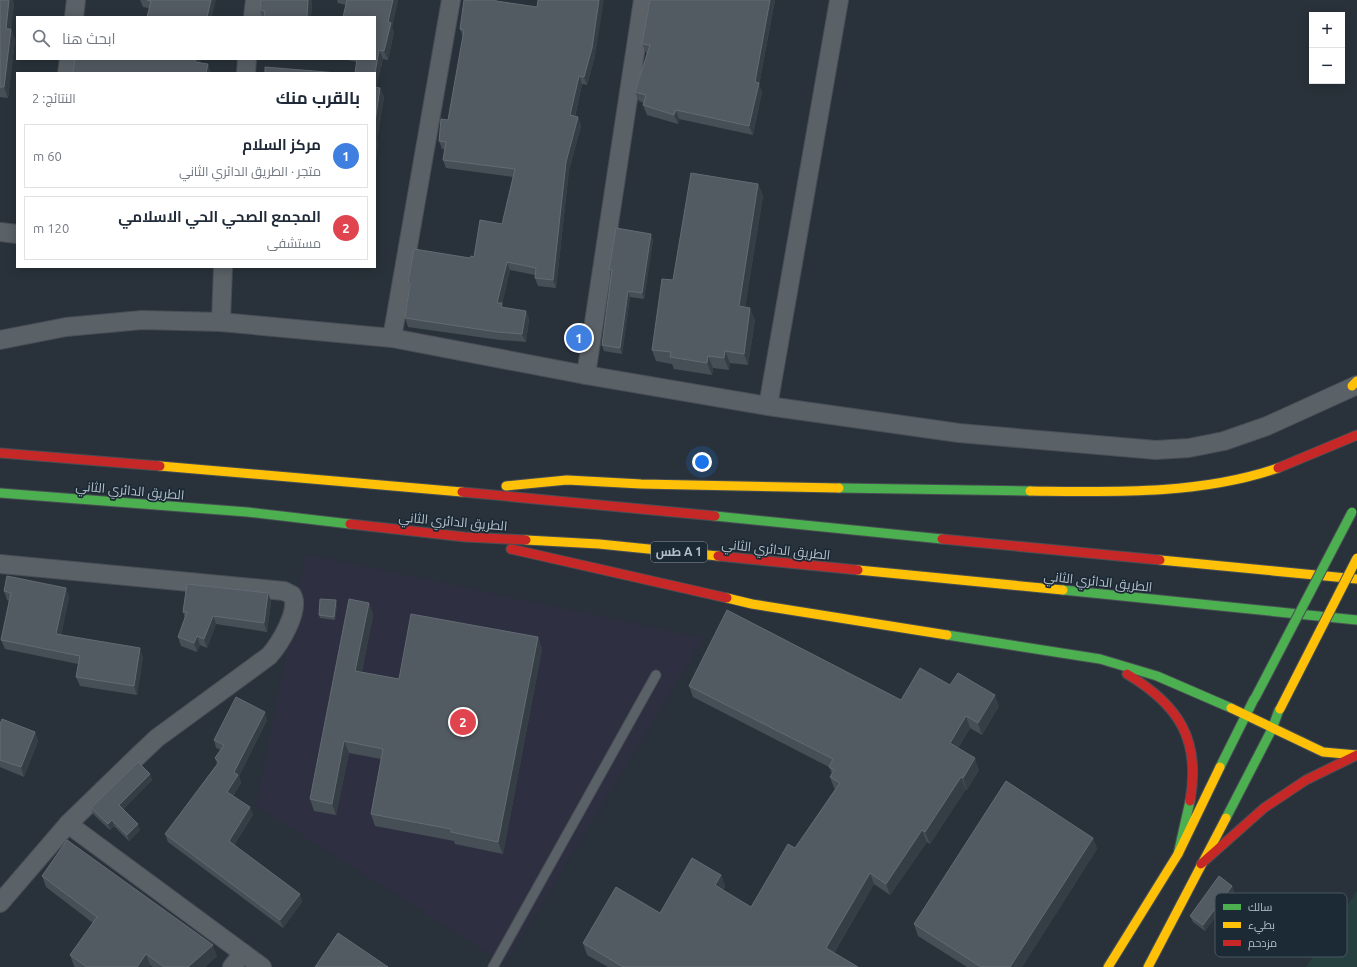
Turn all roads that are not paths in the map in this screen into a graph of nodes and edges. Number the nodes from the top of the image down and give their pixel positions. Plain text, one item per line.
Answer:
1 (76, 0) edge
2 (255, 0) edge
3 (451, 0) edge
4 (643, 0) edge
5 (839, 0) edge
6 (74, 16) edge
7 (252, 16) edge
8 (69, 60) edge
9 (247, 60) edge
10 (67, 72) edge
11 (246, 72) edge
12 (0, 232) edge
13 (16, 234) edge
14 (223, 268) edge
15 (220, 322) junction
16 (392, 338) junction
17 (0, 340) edge
18 (586, 376) junction
19 (1355, 384) edge
20 (768, 406) junction
21 (1357, 435) edge
22 (0, 453) edge
23 (455, 491) junction
24 (0, 493) edge
25 (1357, 502) edge
26 (465, 537) junction
27 (1357, 558) edge
28 (0, 564) edge
29 (1357, 579) edge
30 (1357, 620) edge
31 (1100, 658) junction
32 (656, 675) dead end
33 (1246, 714) junction
34 (1272, 729) junction
35 (1357, 755) edge
36 (68, 824) junction
37 (1178, 854) junction
38 (1201, 864) junction
39 (3, 894) edge
40 (243, 953) junction
41 (1151, 961) edge
42 (232, 967) edge
43 (262, 967) edge
44 (493, 967) edge
45 (1108, 967) edge

1 - 6 street
2 - 7 street
3 - 16 street
4 - 18 street
5 - 20 street
8 - 10 street
9 - 11 street
12 - 13 street
14 - 15 street
15 - 16 street
15 - 17 street
16 - 18 street
18 - 20 street
19 - 20 street
21 - 23 main road
22 - 23 main road, الطريق الدائري الثاني
23 - 29 main road, الطريق الدائري الثاني
24 - 26 main road, الطريق الدائري الثاني / طس A 1
25 - 33 main road, bridge
26 - 30 main road, الطريق الدائري الثاني / طس A 1
26 - 31 main road
27 - 34 main road, bridge
28 - 36 street
31 - 33 main road
31 - 37 main road
32 - 44 lane
33 - 34 main road
33 - 37 main road
34 - 35 main road
34 - 38 main road
35 - 38 main road
36 - 39 street
36 - 40 street
37 - 45 main road
38 - 41 main road
40 - 42 street
40 - 43 street

